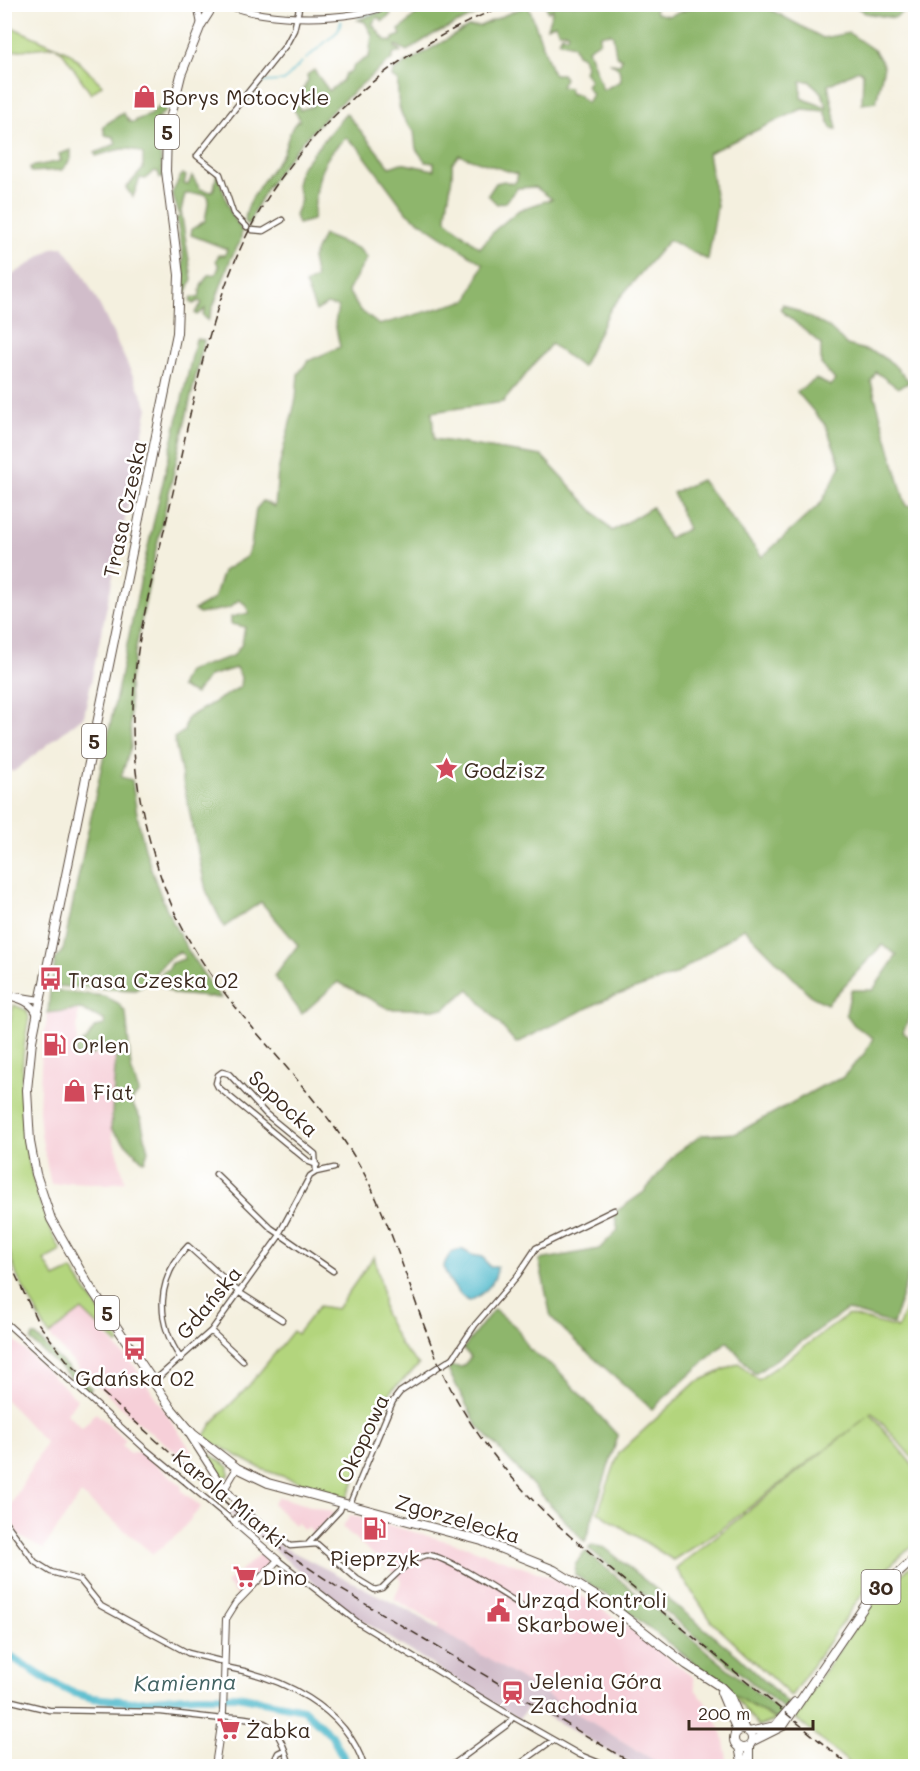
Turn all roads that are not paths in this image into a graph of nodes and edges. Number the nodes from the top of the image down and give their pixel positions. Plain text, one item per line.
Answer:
1 (197, 4) edge
2 (226, 4) edge
3 (236, 4) edge
4 (300, 4) edge
5 (391, 4) edge
6 (210, 5) edge
7 (248, 11) junction
8 (297, 18) junction
9 (201, 25) junction
10 (282, 220) dead end
11 (8, 996) edge
12 (40, 1000) junction
13 (25, 1002) junction
14 (37, 1016) junction
15 (317, 1165) junction
16 (334, 1168) dead end
17 (316, 1172) junction
18 (216, 1174) dead end
19 (614, 1210) dead end
20 (280, 1234) junction
21 (333, 1271) dead end
22 (240, 1293) junction
23 (282, 1320) dead end
24 (4, 1322) edge
25 (211, 1331) junction
26 (181, 1359) junction
27 (243, 1361) dead end
28 (153, 1382) junction
29 (182, 1421) junction
30 (237, 1468) junction
31 (225, 1488) junction
32 (346, 1505) junction
33 (243, 1510) junction
34 (4, 1520) edge
35 (234, 1522) junction
36 (309, 1543) junction
37 (915, 1557) edge
38 (279, 1560) junction
39 (521, 1605) dead end
40 (224, 1667) junction
41 (819, 1673) junction
42 (712, 1682) junction
43 (5, 1700) edge
44 (222, 1716) junction
45 (513, 1717) junction
46 (747, 1731) junction
47 (735, 1734) junction
48 (554, 1740) junction
49 (751, 1744) junction
50 (739, 1748) junction
51 (284, 1750) junction
52 (215, 1767) edge
53 (272, 1767) edge
54 (290, 1767) edge
55 (364, 1767) edge
56 (451, 1767) edge
57 (517, 1767) edge
58 (607, 1767) edge
59 (743, 1767) edge
60 (749, 1767) edge

1 - 9 street
2 - 7 street
3 - 7 street
4 - 8 street
5 - 8 street
6 - 9 main road, Trasa Czeska / 5
7 - 8 street
8 - 10 street
9 - 12 main road, Trasa Czeska / 5
11 - 12 street
11 - 13 street
12 - 13 street
12 - 14 main road, 5
13 - 14 street
14 - 28 main road, 5
15 - 15 street, Sopocka
15 - 17 street, Sopocka
16 - 17 street
17 - 20 street, Gdańska
18 - 20 street
19 - 32 street, Okopowa
20 - 21 street
20 - 22 street, Gdańska
22 - 23 street
22 - 25 street, Gdańska
22 - 26 street
24 - 35 street, Karola Miarki
25 - 26 street, Gdańska
25 - 27 street
26 - 28 street, Gdańska
28 - 29 main road, 5
29 - 30 main road, Zgorzelecka / 5
29 - 31 street
30 - 31 street
30 - 32 main road, Zgorzelecka
31 - 33 street
32 - 36 street, Okopowa
32 - 42 main road, Zgorzelecka
33 - 35 street
33 - 36 street
34 - 40 street
35 - 38 street, Karola Miarki
36 - 39 street
37 - 41 main road, 30
38 - 40 street
38 - 45 street, Karola Miarki
40 - 44 street
40 - 55 street
41 - 46 main road, 30
41 - 49 main road, 30
42 - 46 main road, Zgorzelecka
42 - 47 main road, Zgorzelecka
43 - 44 street
44 - 51 street
44 - 52 street
45 - 48 street, Karola Miarki
45 - 56 street
46 - 47 main road
46 - 49 main road, Zgorzelecka
47 - 50 main road, Zgorzelecka
48 - 57 street
48 - 58 street, Karola Miarki
49 - 50 main road
49 - 60 main road
50 - 59 main road, Zgorzelecka
51 - 53 street
51 - 54 street

